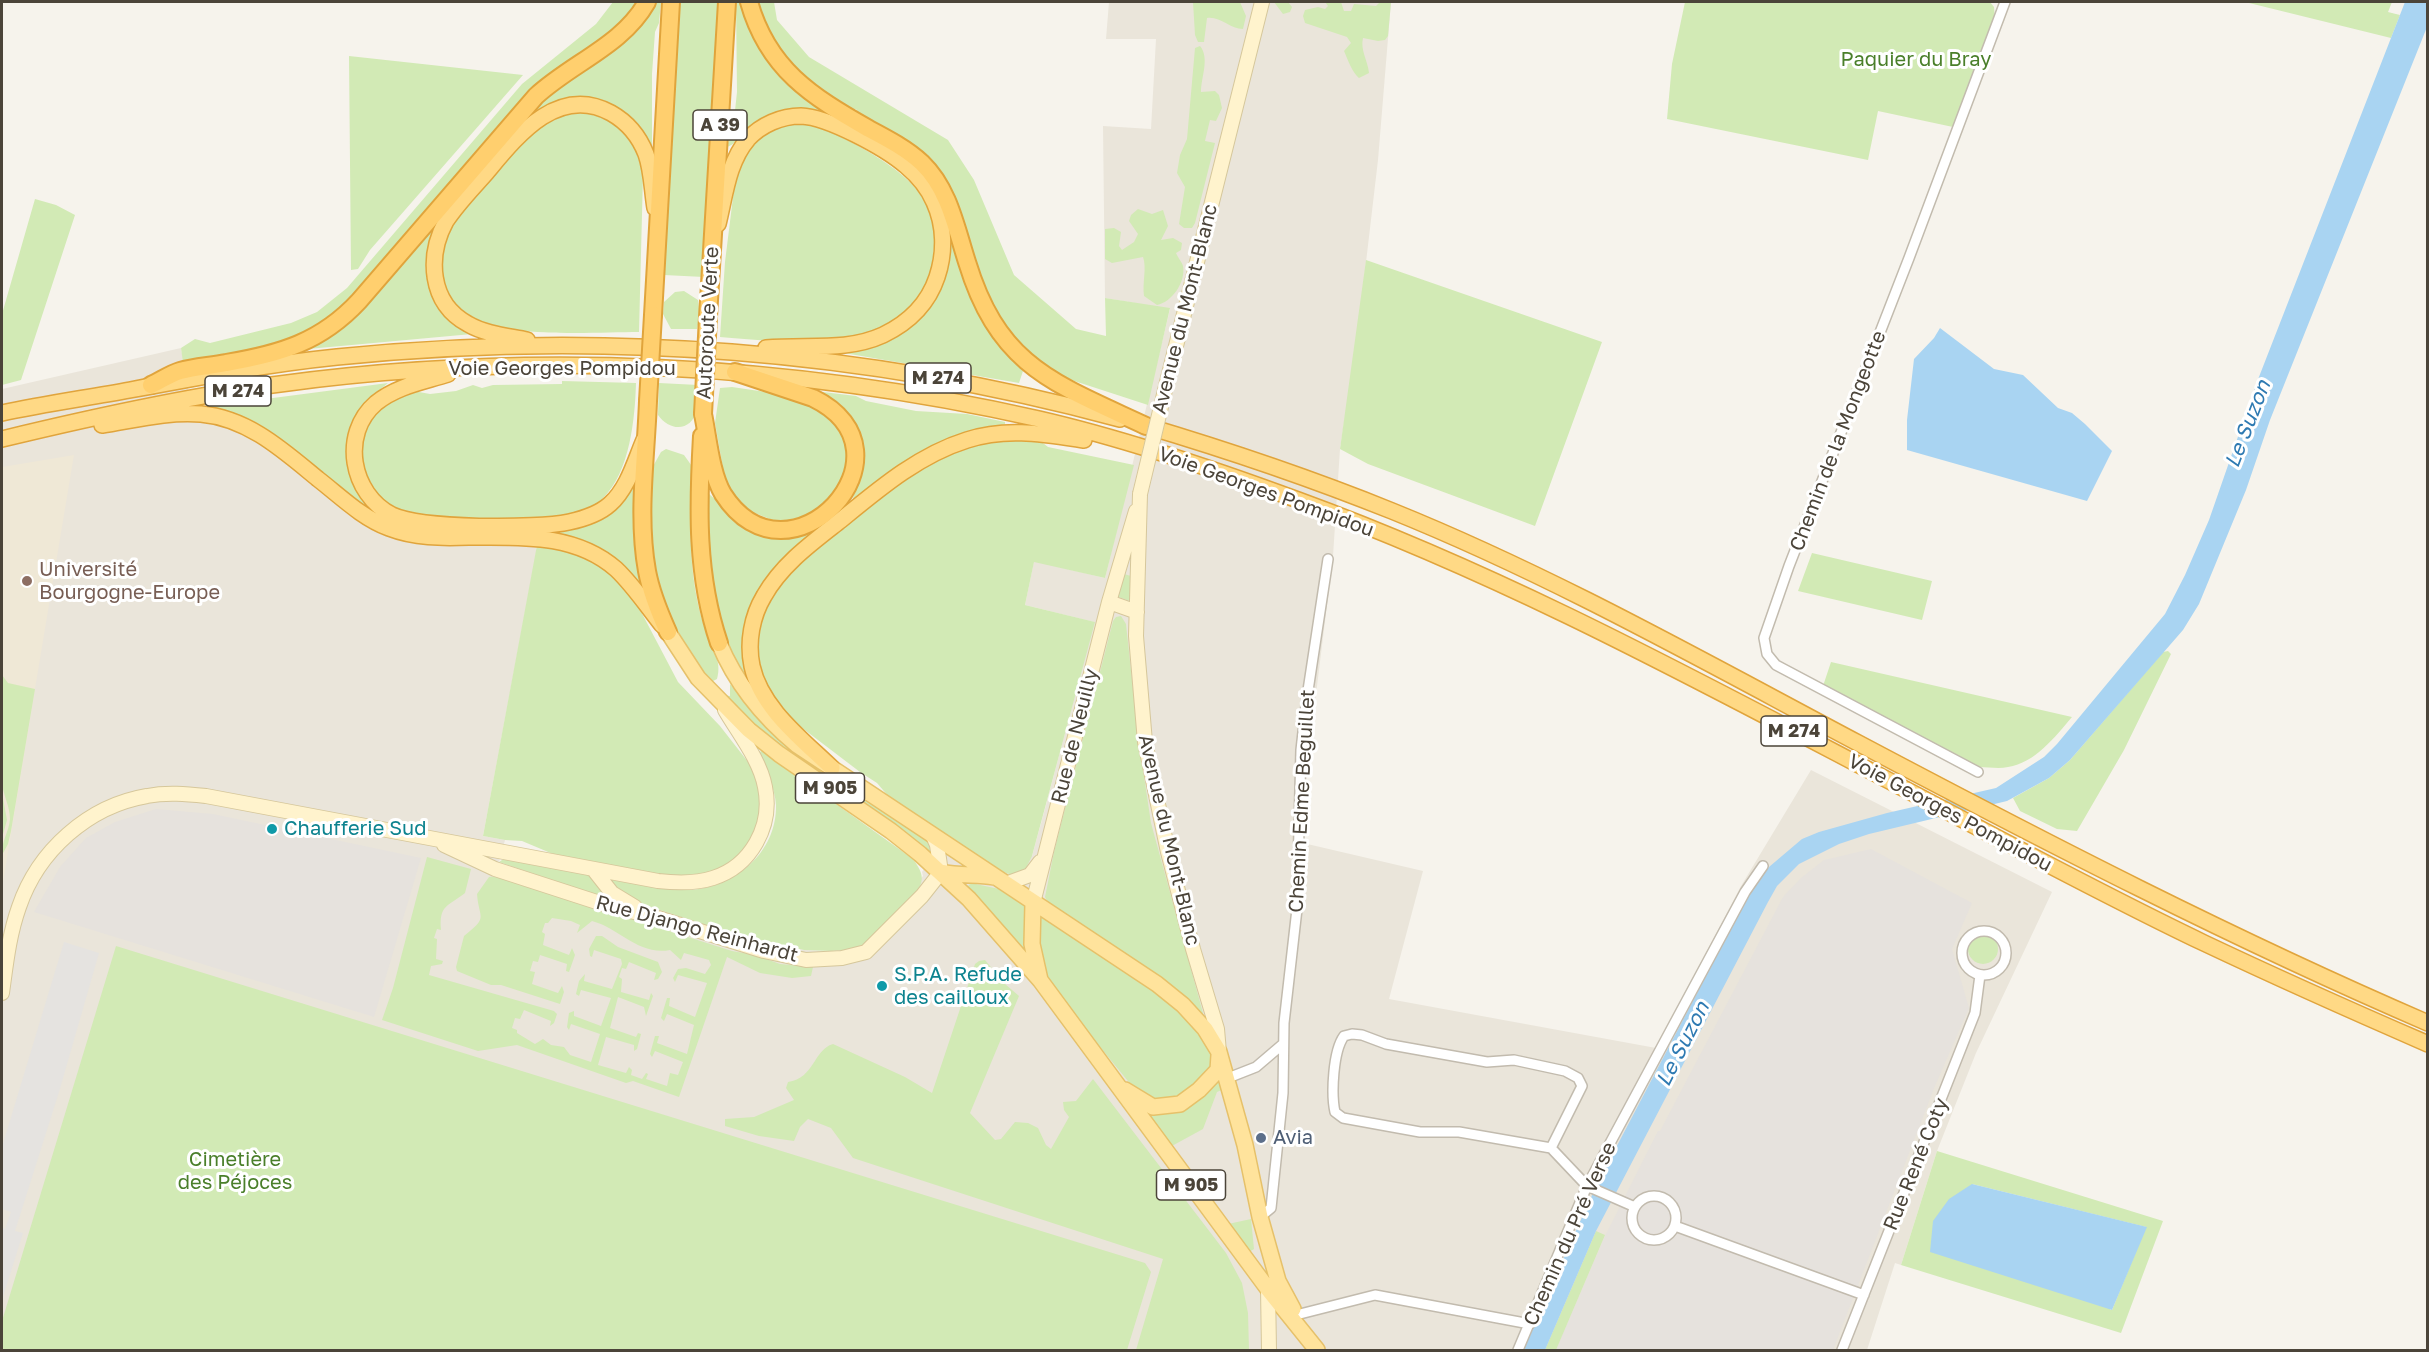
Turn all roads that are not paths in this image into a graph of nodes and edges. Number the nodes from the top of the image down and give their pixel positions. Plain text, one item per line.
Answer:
1 (647, 2) edge
2 (671, 2) edge
3 (727, 2) edge
4 (748, 2) edge
5 (1262, 2) edge
6 (2005, 2) edge
7 (658, 228) junction
8 (713, 248) junction
9 (556, 346) junction
10 (726, 352) junction
11 (469, 368) junction
12 (735, 372) junction
13 (150, 385) junction
14 (2, 413) edge
15 (703, 414) junction
16 (1146, 426) junction
17 (647, 431) junction
18 (6, 438) edge
19 (1148, 450) junction
20 (1140, 494) junction
21 (1328, 559) dead end
22 (1109, 602) junction
23 (1137, 612) junction
24 (668, 632) junction
25 (718, 643) joint
26 (720, 703) junction
27 (832, 768) junction
28 (1978, 772) dead end
29 (933, 836) junction
30 (429, 837) junction
31 (1044, 858) junction
32 (1763, 866) dead end
33 (593, 869) junction
34 (941, 872) junction
35 (1003, 880) junction
36 (1033, 903) junction
37 (658, 918) junction
38 (1980, 975) junction
39 (1040, 980) junction
40 (2, 993) edge
41 (2427, 1023) edge
42 (1283, 1044) junction
43 (2427, 1044) edge
44 (1219, 1052) junction
45 (1228, 1078) junction
46 (1113, 1081) junction
47 (1551, 1148) junction
48 (1587, 1186) junction
49 (1635, 1206) junction
50 (1260, 1217) junction
51 (1675, 1226) junction
52 (1268, 1289) junction
53 (1864, 1295) junction
54 (1296, 1315) junction
55 (1530, 1324) junction
56 (1269, 1350) edge
57 (1305, 1350) edge
58 (1317, 1350) edge
59 (1323, 1350) edge
60 (1518, 1350) edge
61 (1842, 1350) edge

1 - 13 highway
2 - 7 highway, A 39
3 - 8 highway, Autoroute Verte / A 39
4 - 16 highway
5 - 20 main road, Avenue du Mont-Blanc, bridge
6 - 28 street, Chemin de la Mongeotte
7 - 9 highway
7 - 17 highway, A 39, bridge
8 - 10 highway
8 - 15 highway, Autoroute Verte / A 39, bridge
9 - 10 highway, Voie Georges Pompidou / M 274
9 - 13 highway, Voie Georges Pompidou / M 274
10 - 16 highway, Voie Georges Pompidou / M 274
11 - 12 highway, Voie Georges Pompidou / M 274
11 - 17 highway
11 - 18 highway, Voie Georges Pompidou / M 274
12 - 15 highway
12 - 19 highway, Voie Georges Pompidou / M 274
13 - 14 highway, Voie Georges Pompidou / M 274
15 - 25 highway, Autoroute Verte / A 39
16 - 41 highway, Voie Georges Pompidou / M 274
17 - 24 highway, A 39
18 - 24 highway
19 - 27 highway
19 - 43 highway, Voie Georges Pompidou / M 274
20 - 22 main road, Rue de Neuilly
20 - 23 main road, Avenue du Mont-Blanc
21 - 42 street, Chemin Edme Beguillet
22 - 23 main road
22 - 31 main road, Rue de Neuilly
23 - 44 main road, Avenue du Mont-Blanc
24 - 26 main road, Rue de Neuilly / M 905
25 - 27 main road, M 905
26 - 33 main road
26 - 34 main road, Rue de Neuilly / M 905
27 - 29 main road, M 905
29 - 34 main road
29 - 35 main road, M 905
30 - 33 main road
30 - 37 main road, Rue Django Reinhardt
30 - 40 main road
31 - 35 main road
31 - 36 main road, Rue de Neuilly
32 - 48 street, Chemin du Pré Verse
33 - 37 main road
34 - 35 main road
34 - 37 main road, Rue Django Reinhardt
34 - 39 main road, Rue de Neuilly / M 905
35 - 36 main road, M 905
36 - 39 main road, Rue de Neuilly
36 - 44 main road, M 905
38 - 38 street
38 - 53 street, Rue René Coty
39 - 46 main road, Rue de Neuilly / M 905
42 - 45 street
42 - 50 street, Chemin Edme Beguillet
44 - 45 main road, Avenue du Mont-Blanc / M 905
44 - 46 main road
45 - 50 main road, Avenue du Mont-Blanc / M 905
46 - 52 main road, Rue de Neuilly / M 905
47 - 47 street
47 - 48 street
48 - 49 street
48 - 55 street, Chemin du Pré Verse
49 - 51 street
49 - 51 street
50 - 52 main road, M 905
50 - 54 main road
51 - 53 street
52 - 56 main road, M 905
52 - 57 main road
52 - 58 main road
53 - 61 street, Rue René Coty
54 - 55 street
54 - 59 main road
55 - 60 street, Chemin du Pré Verse

